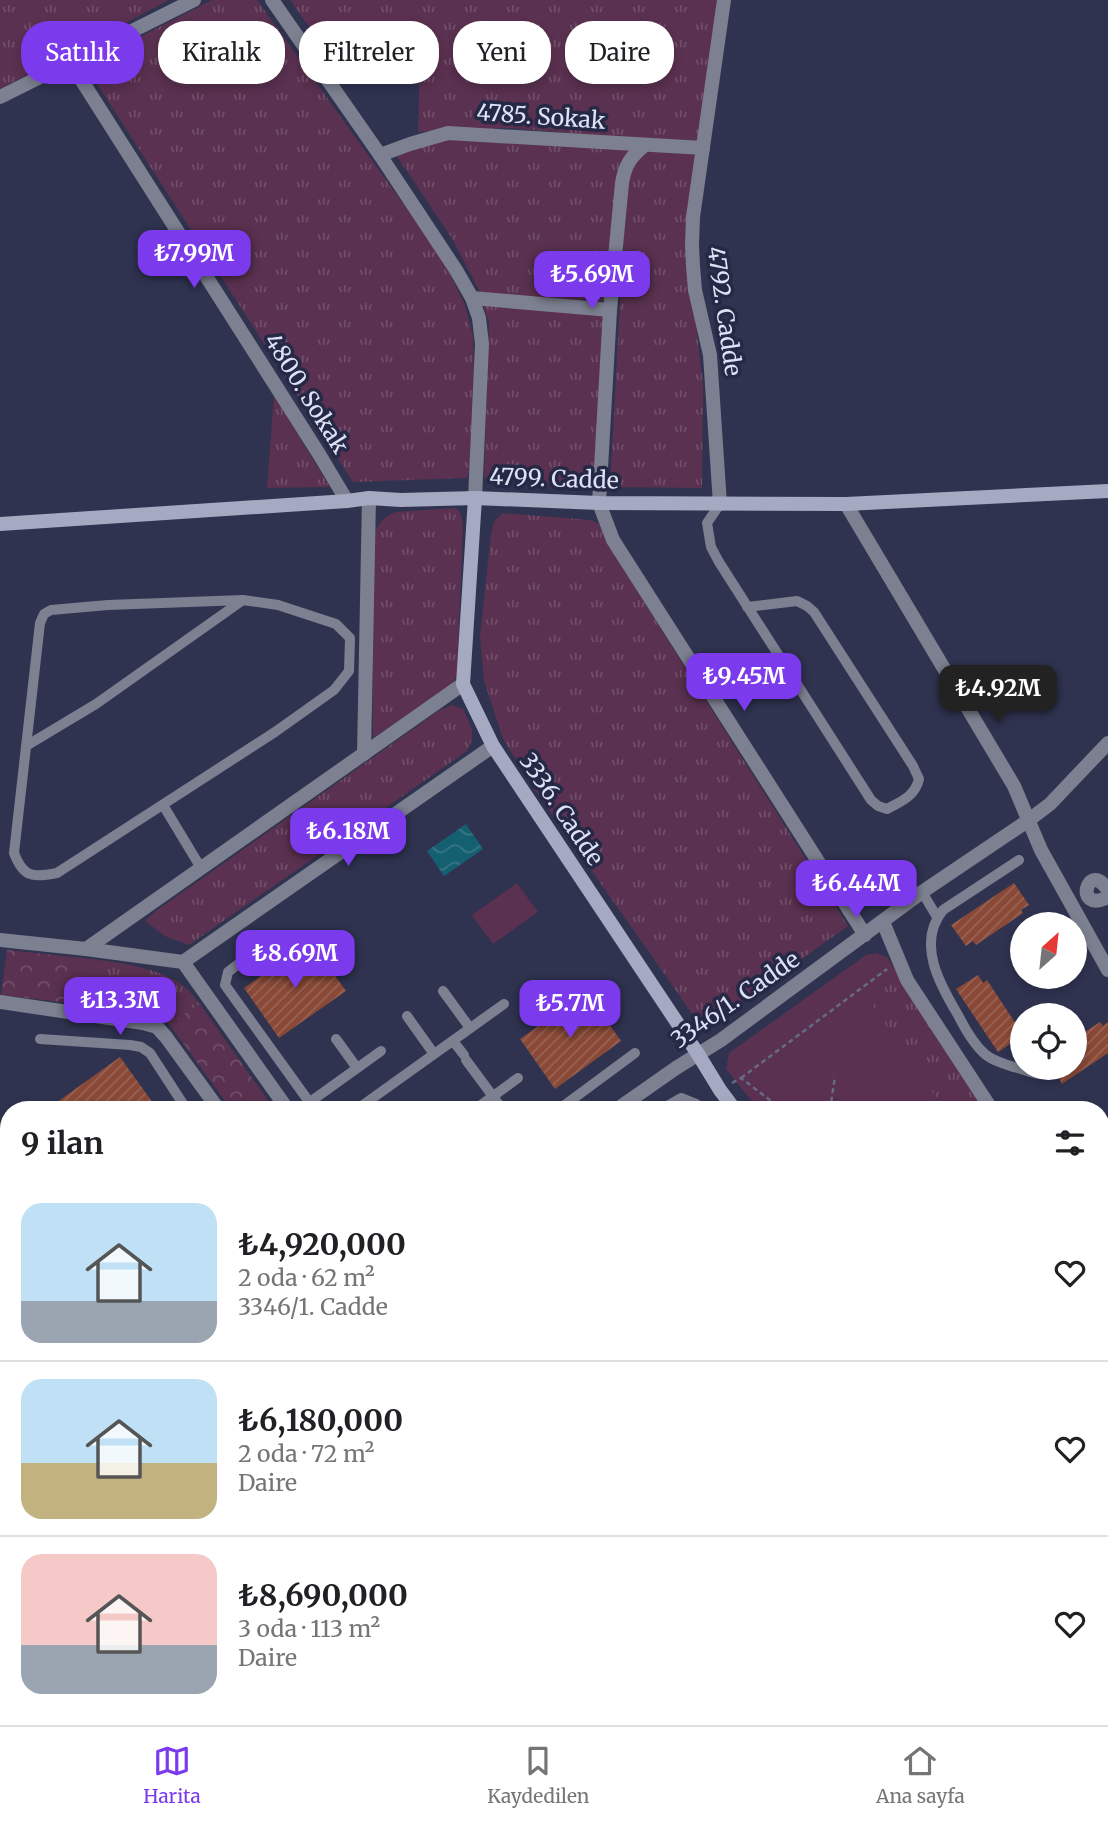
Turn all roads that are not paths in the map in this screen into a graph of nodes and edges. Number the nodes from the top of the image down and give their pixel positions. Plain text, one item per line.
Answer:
1 (194, 0) edge
2 (272, 0) edge
3 (724, 0) edge
4 (144, 25) edge
5 (26, 84) edge
6 (83, 84) edge
7 (0, 97) edge
8 (645, 145) junction
9 (703, 148) junction
10 (380, 155) junction
11 (472, 298) junction
12 (610, 310) junction
13 (1108, 491) edge
14 (369, 498) junction
15 (475, 498) junction
16 (347, 501) junction
17 (599, 503) junction
18 (720, 504) junction
19 (846, 504) junction
20 (0, 524) edge
21 (243, 600) junction
22 (747, 607) junction
23 (463, 684) junction
24 (1108, 743) edge
25 (26, 746) junction
26 (493, 746) junction
27 (364, 754) junction
28 (163, 805) junction
29 (1029, 820) junction
30 (1019, 860) dead end
31 (201, 868) junction
32 (1108, 890) edge
33 (922, 892) junction
34 (1108, 897) edge
35 (937, 917) junction
36 (883, 922) junction
37 (865, 935) junction
38 (0, 940) edge
39 (86, 948) junction
40 (259, 948) dead end
41 (183, 962) junction
42 (1108, 970) edge
43 (443, 991) dead end
44 (0, 1002) edge
45 (504, 1004) dead end
46 (407, 1016) dead end
47 (470, 1028) junction
48 (40, 1039) dead end
49 (337, 1039) dead end
50 (453, 1041) junction
51 (381, 1051) dead end
52 (635, 1053) dead end
53 (434, 1054) junction
54 (698, 1054) junction
55 (1010, 1065) edge
56 (357, 1068) junction
57 (518, 1077) dead end
58 (493, 1096) junction
59 (181, 1101) edge
60 (212, 1101) edge
61 (282, 1101) edge
62 (309, 1101) edge
63 (319, 1101) edge
64 (369, 1101) edge
65 (486, 1101) edge
66 (497, 1101) edge
67 (570, 1101) edge
68 (629, 1101) edge
69 (728, 1101) edge
70 (986, 1101) edge

1 - 4 street
2 - 10 street
3 - 9 street, 4792. Cadde
5 - 7 street
6 - 16 street, 4800. Sokak
8 - 9 street, 4785. Sokak
8 - 10 street, 4785. Sokak
8 - 12 street
9 - 18 street, 4792. Cadde
10 - 11 street
11 - 12 street
11 - 15 street
12 - 17 street
13 - 19 street, 4799. Cadde
14 - 15 street, 4799. Cadde
14 - 16 street, 4799. Cadde
14 - 27 street
15 - 17 street, 4799. Cadde
15 - 23 street, 3336. Cadde
16 - 20 street, 4799. Cadde
17 - 18 street, 4799. Cadde
17 - 37 street
18 - 19 street, 4799. Cadde
18 - 22 lane
19 - 29 street
21 - 25 lane
21 - 25 lane
21 - 28 lane
22 - 22 lane
23 - 26 street, 3336. Cadde
23 - 27 street
24 - 29 street, 3346/1. Cadde
25 - 28 lane
26 - 41 street
26 - 54 street, 3336. Cadde
27 - 31 street
28 - 31 lane
29 - 33 street, 3346/1. Cadde
29 - 42 street
30 - 35 lane
31 - 39 street
32 - 34 street
33 - 35 lane
33 - 36 street, 3346/1. Cadde
35 - 55 lane
36 - 37 street, 3346/1. Cadde
36 - 70 street
37 - 54 street, 3346/1. Cadde
38 - 39 street
39 - 41 street
40 - 62 lane
41 - 61 street
43 - 47 lane
44 - 60 street
45 - 47 lane
46 - 53 lane
47 - 50 lane
48 - 59 lane
49 - 56 lane
50 - 53 lane
50 - 58 lane
51 - 56 lane
52 - 67 lane
53 - 64 lane
54 - 68 street, 3346/1. Cadde
54 - 69 street, 3336. Cadde
56 - 63 lane
57 - 58 lane
58 - 65 lane
58 - 66 lane

